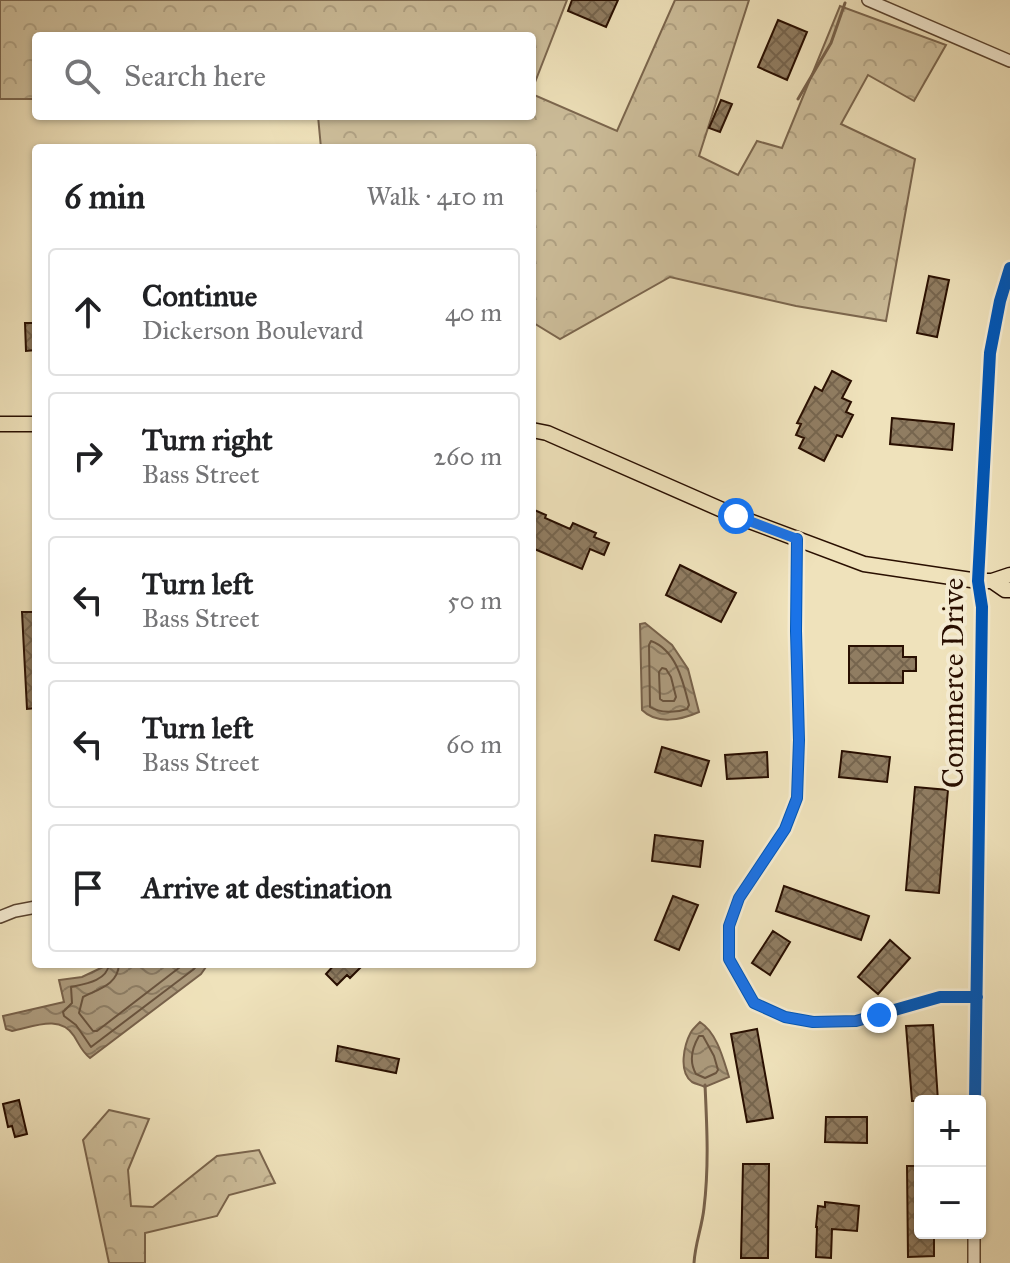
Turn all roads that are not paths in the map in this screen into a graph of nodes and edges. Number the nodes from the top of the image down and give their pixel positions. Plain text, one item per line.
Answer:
1 (868, 0) edge
2 (1010, 61) edge
3 (1010, 268) edge
4 (0, 424) edge
5 (32, 424) edge
6 (536, 431) edge
7 (797, 539) junction
8 (1010, 575) edge
9 (985, 581) junction
10 (1010, 590) edge
11 (32, 908) edge
12 (0, 917) edge
13 (977, 997) junction
14 (975, 1095) edge
15 (974, 1239) edge
16 (974, 1263) edge

1 - 2 street
3 - 9 street, Commerce Drive
4 - 5 main road
6 - 7 main road
7 - 9 main road
7 - 13 street
8 - 9 main road
9 - 10 main road
9 - 13 street, Commerce Drive
11 - 12 street
13 - 14 street, Commerce Drive
15 - 16 street

